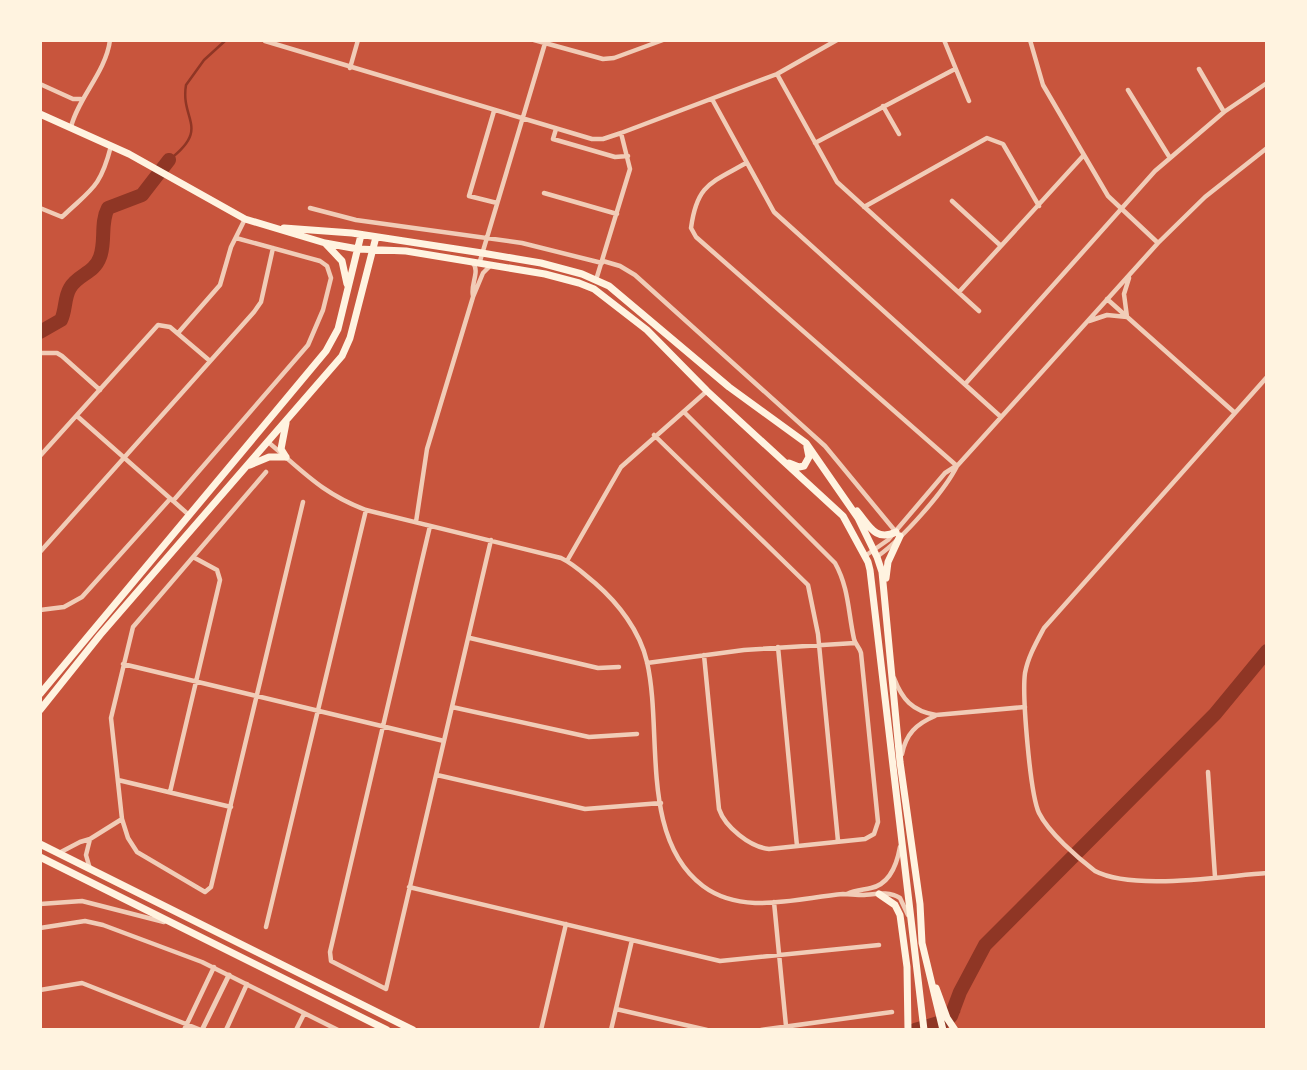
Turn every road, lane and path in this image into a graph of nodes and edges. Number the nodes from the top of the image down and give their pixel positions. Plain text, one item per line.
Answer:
1 (110, 40) edge
2 (358, 40) edge
3 (534, 40) edge
4 (663, 40) edge
5 (838, 40) edge
6 (944, 40) edge
7 (1030, 40) edge
8 (265, 41) edge
9 (545, 42) edge
10 (350, 68) junction
11 (955, 69) junction
12 (1199, 69) dead end
13 (777, 74) junction
14 (1267, 83) edge
15 (40, 84) edge
16 (1128, 90) dead end
17 (82, 99) junction
18 (712, 99) junction
19 (969, 101) dead end
20 (883, 106) junction
21 (494, 111) junction
22 (1224, 112) junction
23 (40, 114) edge
24 (522, 119) junction
25 (71, 127) junction
26 (556, 129) junction
27 (621, 133) junction
28 (899, 134) dead end
29 (815, 143) junction
30 (112, 146) junction
31 (1267, 148) edge
32 (1083, 155) junction
33 (628, 156) junction
34 (1170, 158) junction
35 (746, 163) junction
36 (544, 193) dead end
37 (952, 201) dead end
38 (497, 203) junction
39 (1039, 206) junction
40 (864, 207) junction
41 (40, 208) edge
42 (310, 208) dead end
43 (1120, 209) junction
44 (617, 214) junction
45 (245, 219) junction
46 (275, 228) junction
47 (361, 235) junction
48 (376, 237) junction
49 (487, 237) junction
50 (236, 238) junction
51 (325, 243) junction
52 (1158, 243) junction
53 (1001, 246) junction
54 (273, 248) junction
55 (358, 249) junction
56 (373, 251) junction
57 (481, 257) junction
58 (471, 260) junction
59 (603, 262) junction
60 (495, 264) junction
61 (1130, 274) junction
62 (596, 280) junction
63 (348, 291) junction
64 (959, 292) junction
65 (473, 297) junction
66 (1107, 299) junction
67 (979, 311) dead end
68 (1127, 317) junction
69 (1086, 323) junction
70 (178, 333) junction
71 (40, 353) edge
72 (210, 362) junction
73 (1267, 377) edge
74 (965, 383) junction
75 (100, 390) junction
76 (707, 391) junction
77 (277, 408) junction
78 (684, 412) junction
79 (1235, 413) junction
80 (77, 416) junction
81 (1001, 417) junction
82 (287, 419) junction
83 (654, 435) junction
84 (267, 442) junction
85 (806, 443) junction
86 (778, 455) junction
87 (40, 456) edge
88 (286, 457) junction
89 (125, 458) junction
90 (233, 462) junction
91 (957, 466) junction
92 (242, 469) junction
93 (266, 472) dead end
94 (834, 483) junction
95 (172, 500) junction
96 (303, 502) dead end
97 (366, 510) junction
98 (189, 515) junction
99 (416, 522) junction
100 (430, 526) junction
101 (898, 534) junction
102 (491, 540) junction
103 (40, 552) edge
104 (876, 554) junction
105 (193, 557) junction
106 (866, 559) junction
107 (567, 561) junction
108 (885, 597) junction
109 (40, 610) edge
110 (470, 638) junction
111 (855, 643) junction
112 (819, 645) junction
113 (778, 647) junction
114 (705, 655) junction
115 (647, 663) junction
116 (123, 664) junction
117 (619, 667) dead end
118 (892, 672) junction
119 (195, 681) junction
120 (40, 694) edge
121 (257, 695) junction
122 (452, 707) junction
123 (1025, 707) junction
124 (40, 710) edge
125 (318, 710) junction
126 (936, 715) junction
127 (383, 726) junction
128 (637, 734) dead end
129 (444, 741) junction
130 (900, 762) junction
131 (1208, 772) dead end
132 (437, 775) junction
133 (118, 780) junction
134 (170, 792) junction
135 (660, 803) junction
136 (231, 807) junction
137 (122, 819) junction
138 (901, 836) junction
139 (90, 839) junction
140 (838, 841) junction
141 (40, 844) edge
142 (797, 846) junction
143 (59, 854) junction
144 (40, 857) edge
145 (91, 871) junction
146 (1267, 873) edge
147 (1215, 877) junction
148 (409, 887) junction
149 (846, 894) junction
150 (879, 894) junction
151 (774, 902) junction
152 (40, 904) edge
153 (910, 919) junction
154 (566, 925) junction
155 (178, 926) junction
156 (266, 927) dead end
157 (40, 928) edge
158 (632, 940) junction
159 (879, 945) dead end
160 (779, 956) junction
161 (214, 967) junction
162 (229, 975) junction
163 (247, 984) junction
164 (40, 990) edge
165 (616, 1009) junction
166 (892, 1012) dead end
167 (304, 1014) junction
168 (943, 1014) junction
169 (786, 1026) junction
170 (924, 1026) edge
171 (186, 1027) edge
172 (908, 1028) edge
173 (943, 1029) edge
174 (201, 1030) edge
175 (226, 1030) edge
176 (296, 1030) edge
177 (338, 1030) edge
178 (387, 1030) edge
179 (413, 1030) edge
180 (541, 1030) edge
181 (611, 1030) edge
182 (708, 1030) edge
183 (761, 1030) edge
184 (955, 1030) edge

1 - 17 street
2 - 10 street
3 - 9 street
4 - 9 street
5 - 13 street
6 - 11 street
7 - 32 street
8 - 10 street
9 - 24 street
10 - 21 street
11 - 19 street
11 - 20 street
12 - 22 street
13 - 18 street
13 - 29 street
14 - 22 street
15 - 17 street
16 - 34 street
17 - 25 street
18 - 27 street
18 - 35 street
20 - 28 street
20 - 29 street
21 - 24 street
21 - 38 street
22 - 34 street
23 - 25 main road
24 - 26 street
24 - 38 street
25 - 30 main road
26 - 27 street
26 - 33 street
27 - 33 street
29 - 40 street
30 - 41 street
30 - 45 main road
31 - 52 street
32 - 39 street
32 - 43 street
33 - 44 street
34 - 43 street
35 - 74 street
35 - 91 street
36 - 44 street
37 - 53 street
38 - 49 street
39 - 40 street
39 - 53 street
40 - 64 street
42 - 49 street
43 - 52 street
43 - 74 street
44 - 59 street
45 - 46 main road
45 - 50 street
46 - 47 main road
46 - 51 main road
47 - 48 main road
47 - 55 main road
48 - 56 main road
48 - 57 main road
49 - 57 street
49 - 59 street
50 - 54 street
50 - 70 street
51 - 55 main road
51 - 63 main road
52 - 61 street
53 - 64 street
54 - 72 street
54 - 95 street
55 - 56 main road
55 - 63 main road
56 - 58 main road
56 - 82 main road
57 - 58 main road
57 - 60 main road
57 - 62 main road
58 - 65 street
59 - 62 street
59 - 101 street
60 - 65 street
60 - 76 main road
61 - 66 street
61 - 68 street
62 - 85 main road
63 - 77 main road
64 - 67 street
65 - 99 street
66 - 68 street
66 - 69 street
68 - 69 street
68 - 79 street
69 - 81 street
70 - 72 street
70 - 75 street
71 - 75 street
72 - 89 street
73 - 79 street
74 - 81 street
75 - 80 street
76 - 78 street
76 - 86 main road
77 - 84 main road
77 - 90 main road
78 - 83 street
78 - 111 street
79 - 123 street
80 - 87 street
80 - 89 street
81 - 91 street
82 - 84 main road
82 - 88 main road
83 - 107 street
83 - 112 street
84 - 88 street
84 - 90 main road
84 - 92 main road
85 - 86 main road
85 - 94 main road
86 - 106 main road
88 - 92 main road
88 - 97 street
89 - 95 street
89 - 103 street
90 - 98 main road
91 - 101 street
92 - 124 main road
93 - 105 street
94 - 101 main road
94 - 104 main road
95 - 98 street
95 - 109 street
96 - 121 street
97 - 99 street
97 - 125 street
98 - 120 main road
99 - 100 street
100 - 102 street
100 - 127 street
101 - 104 street
101 - 108 main road
102 - 107 street
102 - 110 street
104 - 106 street
104 - 108 main road
105 - 116 street
105 - 119 street
106 - 138 main road
107 - 115 street
108 - 118 main road
110 - 117 street
110 - 122 street
111 - 112 street
111 - 140 street
112 - 113 street
112 - 140 street
113 - 114 street
113 - 142 street
114 - 115 street
114 - 142 street
115 - 135 street
116 - 119 street
116 - 133 street
118 - 126 street
118 - 130 main road
119 - 121 street
119 - 134 street
121 - 125 street
121 - 136 street
122 - 128 street
122 - 129 street
123 - 126 street
123 - 147 street
125 - 127 street
125 - 156 street
126 - 130 street
127 - 129 street
127 - 148 street
129 - 132 street
130 - 168 main road
131 - 147 street
132 - 135 street
132 - 148 street
133 - 134 street
133 - 137 street
134 - 136 street
135 - 151 street
136 - 137 street
137 - 139 street
138 - 149 street
138 - 153 main road
139 - 143 street
139 - 145 street
140 - 142 street
141 - 143 main road
143 - 145 main road
144 - 155 main road
145 - 179 main road
146 - 147 street
148 - 154 street
149 - 150 street
149 - 151 street
150 - 153 street
150 - 172 main road
151 - 160 street
152 - 155 street
153 - 170 main road
154 - 158 street
154 - 180 street
155 - 178 main road
157 - 161 street
158 - 160 street
158 - 165 street
159 - 160 street
160 - 169 street
161 - 162 street
161 - 171 street
162 - 163 street
162 - 174 street
163 - 167 street
163 - 175 street
164 - 171 street
165 - 181 street
165 - 182 street
166 - 169 street
167 - 176 street
167 - 177 street
168 - 173 main road
168 - 184 main road
169 - 183 street
171 - 174 street

